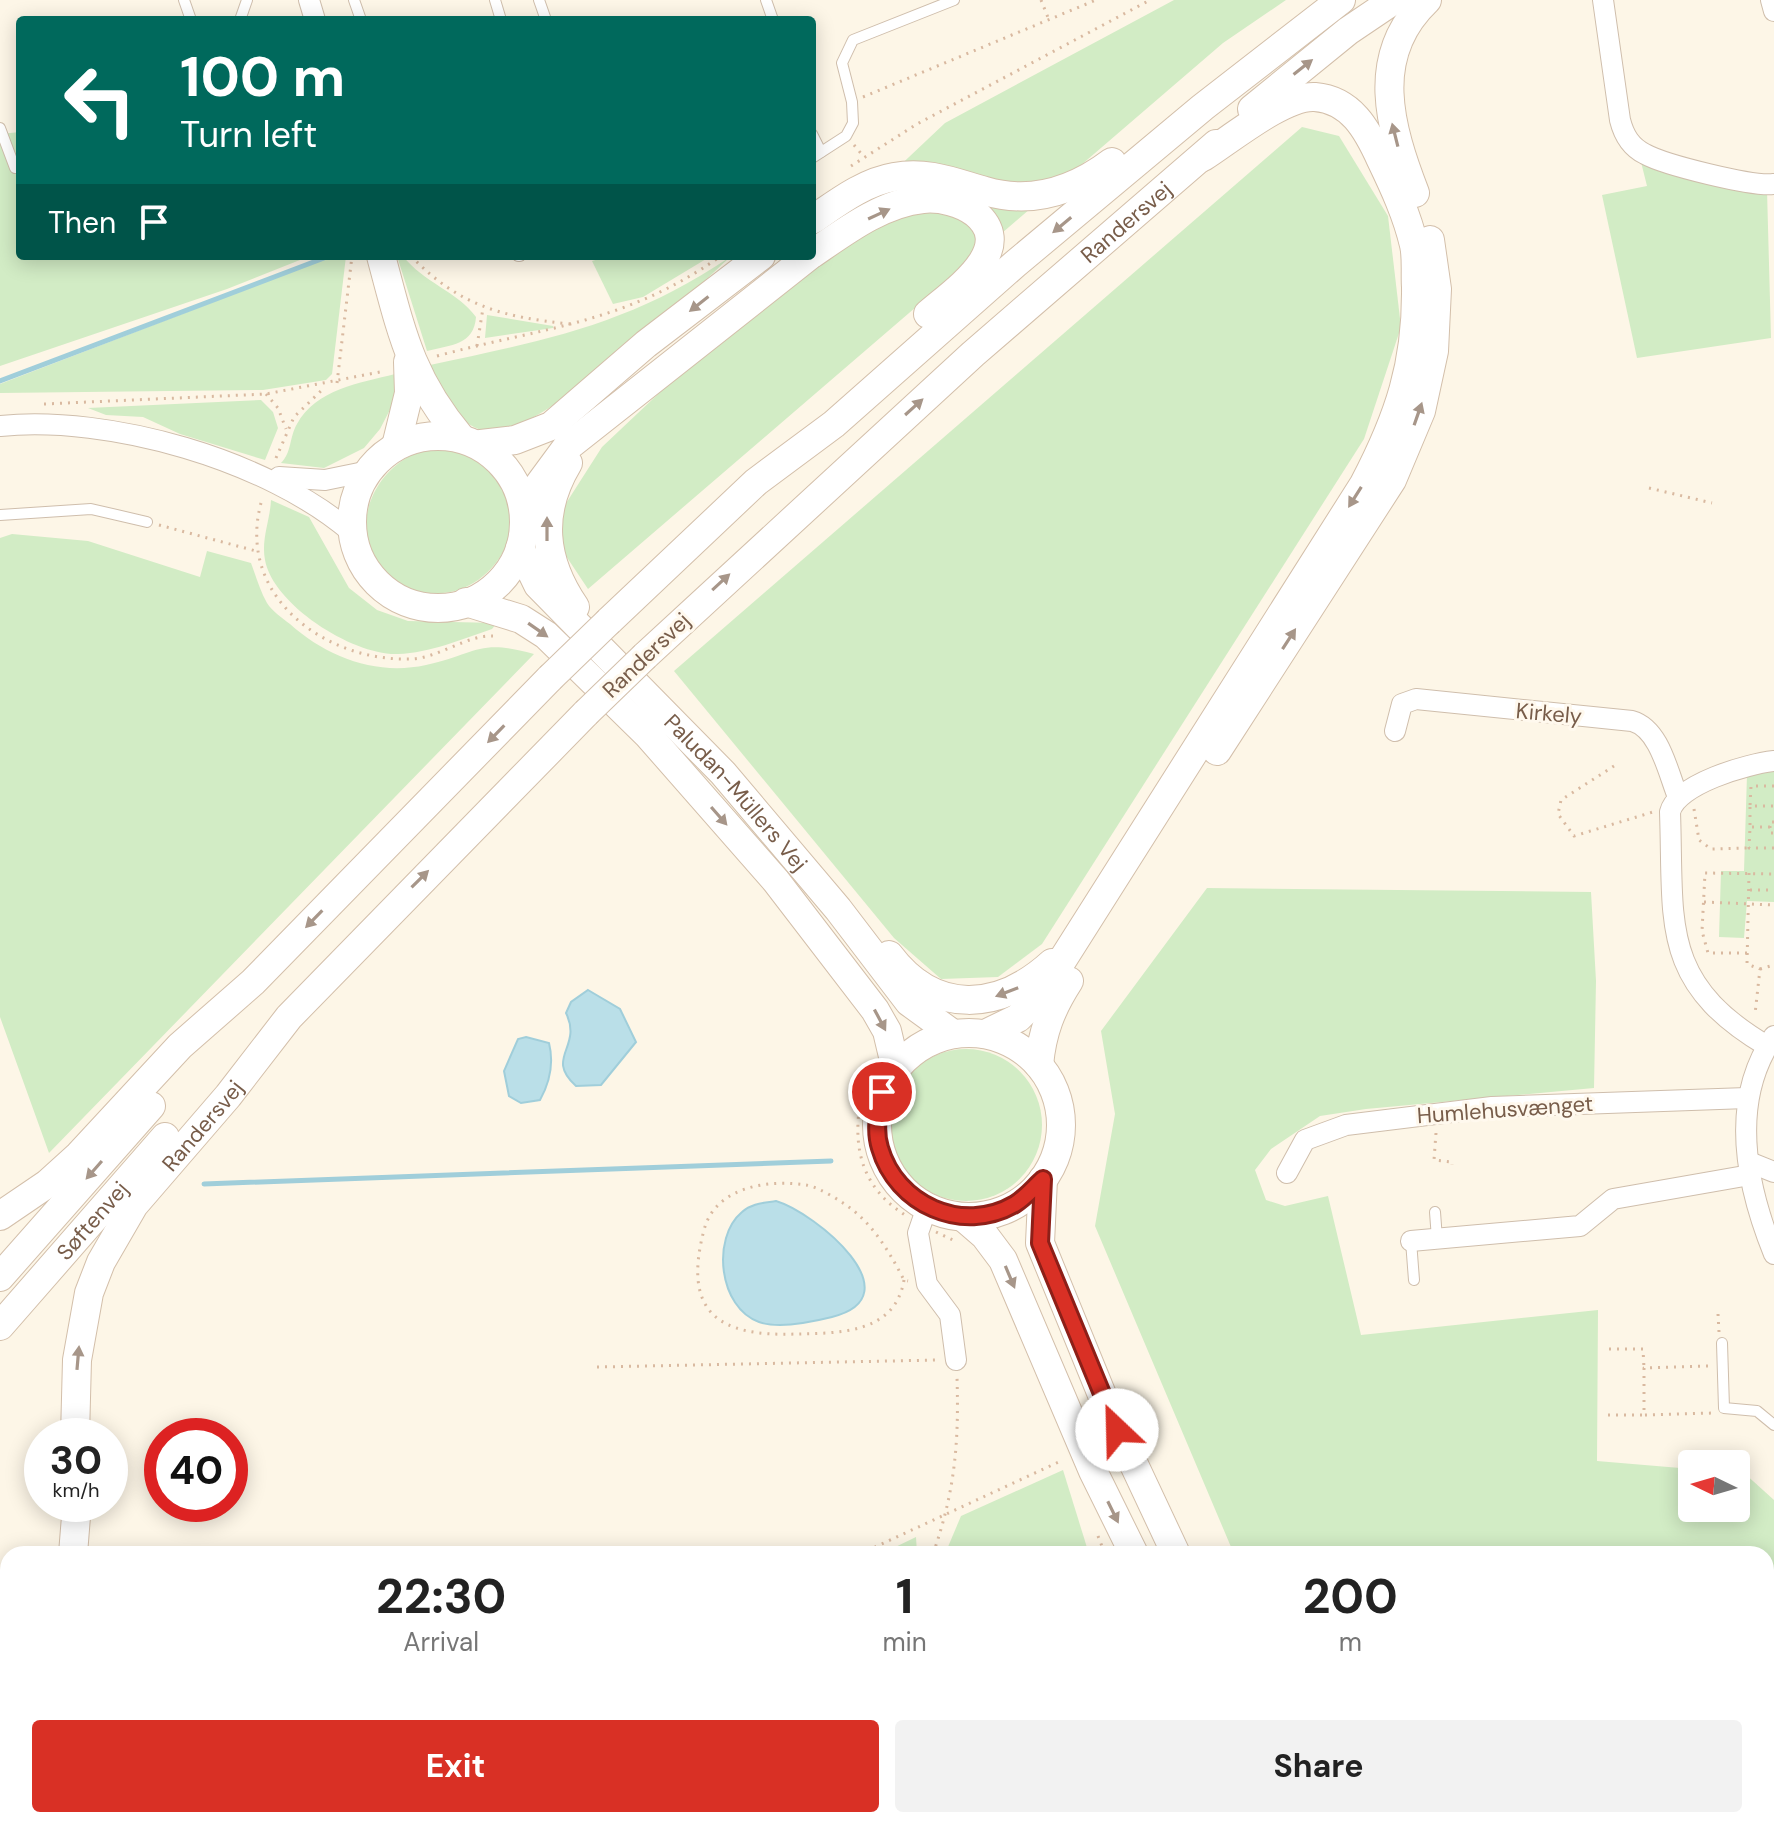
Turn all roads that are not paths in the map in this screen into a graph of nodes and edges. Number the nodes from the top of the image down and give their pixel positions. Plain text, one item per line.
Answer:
1 (954, 0) edge
2 (1341, 0) edge
3 (1394, 0) edge
4 (1427, 0) edge
5 (1603, 0) edge
6 (1771, 0) edge
7 (1774, 11) edge
8 (1251, 68) junction
9 (0, 128) edge
10 (816, 155) edge
11 (1203, 157) junction
12 (15, 168) dead end
13 (1774, 184) edge
14 (816, 217) edge
15 (816, 251) edge
16 (382, 260) edge
17 (756, 260) edge
18 (804, 260) edge
19 (410, 359) junction
20 (603, 419) junction
21 (0, 426) edge
22 (471, 441) junction
23 (396, 446) junction
24 (269, 466) junction
25 (369, 471) junction
26 (756, 482) junction
27 (524, 505) junction
28 (0, 515) edge
29 (147, 522) road end
30 (351, 532) junction
31 (520, 548) junction
32 (466, 602) junction
33 (606, 634) junction
34 (1395, 731) dead end
35 (1774, 761) edge
36 (1680, 798) junction
37 (838, 909) junction
38 (1070, 947) junction
39 (253, 982) junction
40 (289, 1017) junction
41 (953, 1034) junction
42 (985, 1034) junction
43 (1769, 1049) edge
44 (1039, 1065) junction
45 (896, 1069) junction
46 (1747, 1098) junction
47 (1750, 1169) junction
48 (1774, 1172) edge
49 (1287, 1173) dead end
50 (1043, 1179) junction
51 (1435, 1212) dead end
52 (0, 1216) edge
53 (924, 1216) junction
54 (963, 1231) junction
55 (1437, 1239) junction
56 (1411, 1241) joint
57 (1774, 1254) edge
58 (0, 1277) edge
59 (1414, 1280) dead end
60 (0, 1326) edge
61 (1722, 1343) dead end
62 (956, 1360) road end
63 (76, 1418) edge
64 (1774, 1425) edge
65 (76, 1522) edge
66 (74, 1546) edge
67 (1130, 1546) edge
68 (1172, 1546) edge

1 - 10 lane
2 - 8 main road, Randersvej
11 -> 3 main road, Randersvej
44 -> 4 main road
5 - 13 street
6 - 7 street
8 - 14 main road
8 -> 26 main road, Randersvej
9 - 12 lane
11 -> 38 main road
40 -> 11 main road, Randersvej, bridge
15 -> 26 main road
16 - 19 main road
17 -> 22 main road
18 - 20 main road
19 - 22 main road
19 - 23 main road
20 - 27 main road
33 -> 20 main road
21 - 24 street
22 - 23 main road
22 - 27 main road
23 - 25 main road
24 - 25 street
24 - 30 street
25 - 30 main road
26 - 33 main road, Randersvej
27 - 31 main road
28 - 29 lane
30 - 32 main road
31 - 32 main road
31 - 33 main road, Paludan-Müllers Vej
32 -> 45 main road, Paludan-Müllers Vej
33 - 37 main road, Paludan-Müllers Vej
33 -> 39 main road, Randersvej, bridge
34 - 36 street, Kirkely
35 - 36 street
36 - 43 street, Kirkely
38 -> 37 main road
37 - 41 main road, Paludan-Müllers Vej
38 - 42 main road
39 - 52 main road, Randersvej
39 -> 58 main road, Søftenvej
40 - 60 main road, Søftenvej
63 -> 40 main road, Randersvej
41 - 42 main road
41 - 45 main road
42 - 44 main road
43 - 46 street
44 - 50 main road
45 - 53 main road
46 - 47 street
46 - 49 street, Humlehusvænget
47 - 48 street
47 - 55 street
47 - 57 street
50 - 54 main road
50 - 68 main road
51 - 55 lane
53 - 54 main road
53 - 62 street
54 -> 67 main road
55 - 56 street
56 - 59 lane
61 - 64 lane
65 - 66 main road

